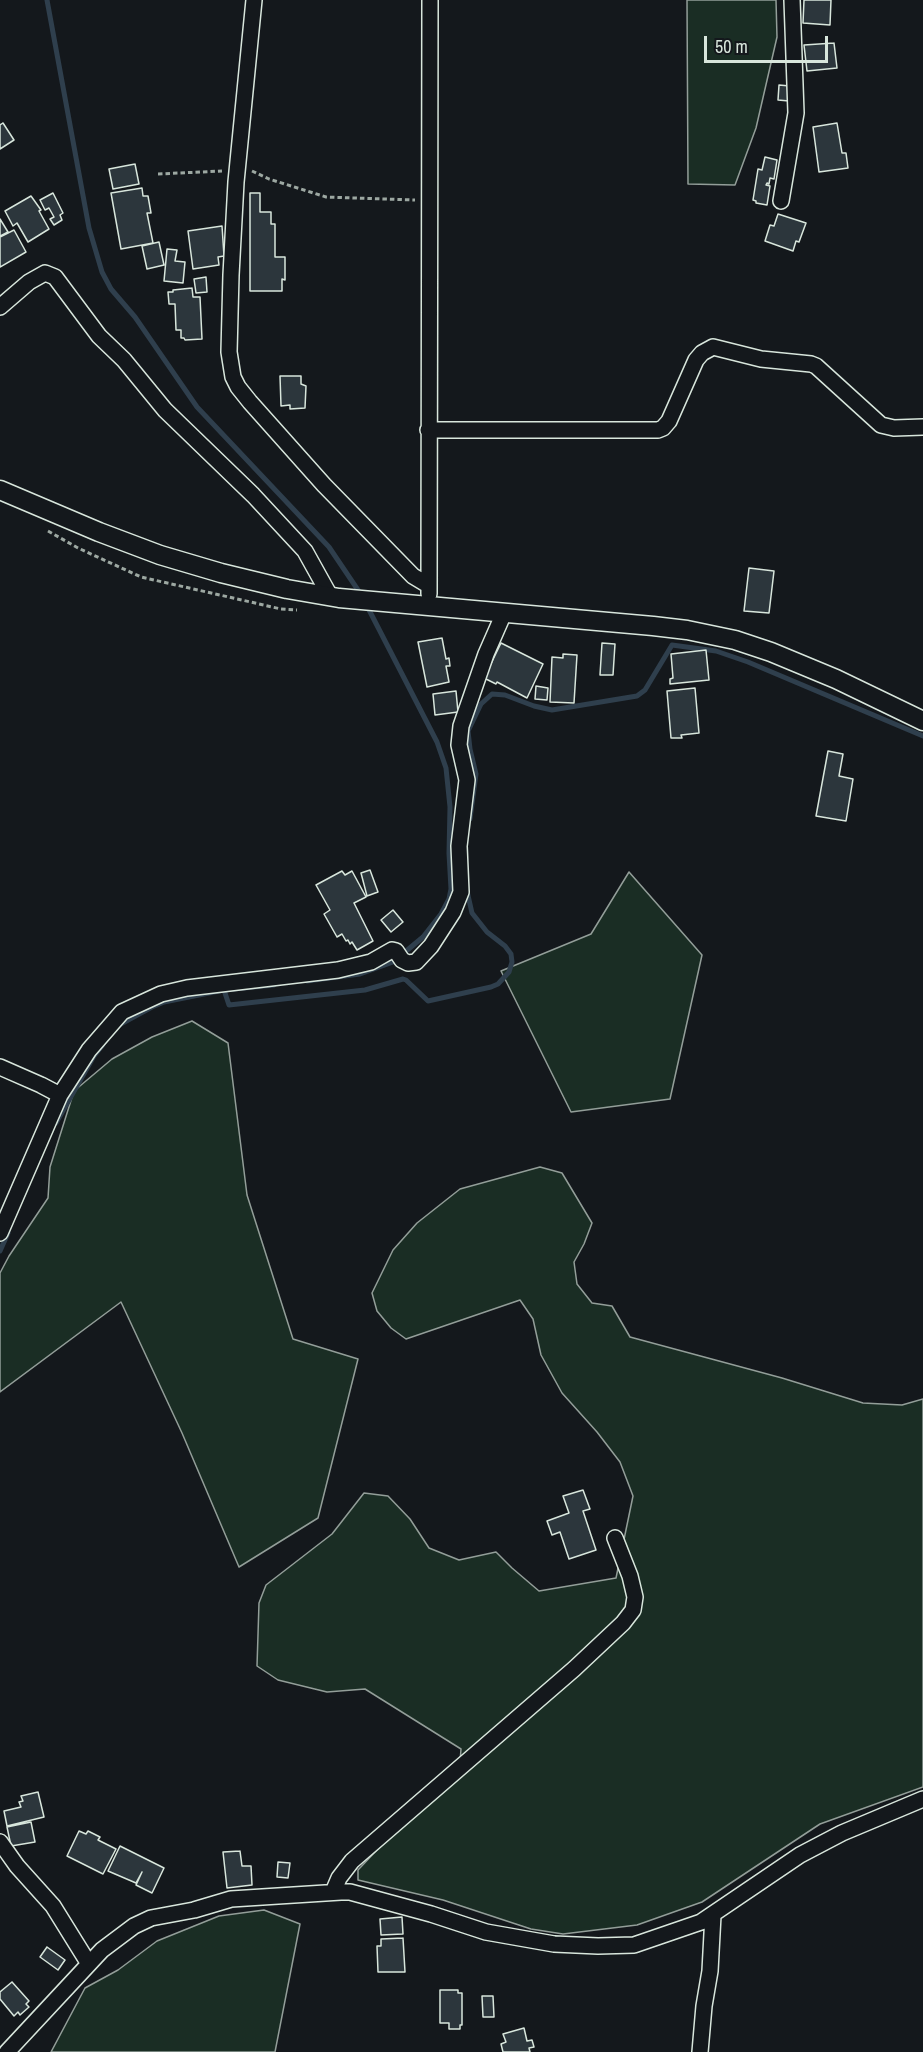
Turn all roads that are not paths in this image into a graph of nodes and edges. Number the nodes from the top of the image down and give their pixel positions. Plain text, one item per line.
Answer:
1 (254, 0) edge
2 (430, 0) edge
3 (792, 0) edge
4 (781, 201) dead end
5 (0, 307) edge
6 (923, 427) edge
7 (428, 430) junction
8 (0, 490) edge
9 (428, 585) junction
10 (330, 596) junction
11 (429, 606) junction
12 (504, 613) junction
13 (923, 721) edge
14 (0, 1067) edge
15 (60, 1095) junction
16 (0, 1233) edge
17 (615, 1538) dead end
18 (923, 1799) edge
19 (0, 1842) edge
20 (333, 1892) junction
21 (713, 1915) junction
22 (89, 1964) junction
23 (7, 2052) edge
24 (700, 2052) edge

1 - 9 street
2 - 7 street
3 - 4 street
5 - 10 street
6 - 7 street
7 - 9 street
8 - 10 street
9 - 11 street
10 - 11 street
11 - 12 street
12 - 13 street
12 - 15 street
14 - 15 street
15 - 16 street
17 - 20 street
18 - 21 street
19 - 22 street
20 - 21 street
20 - 22 street
21 - 24 street
22 - 23 street

